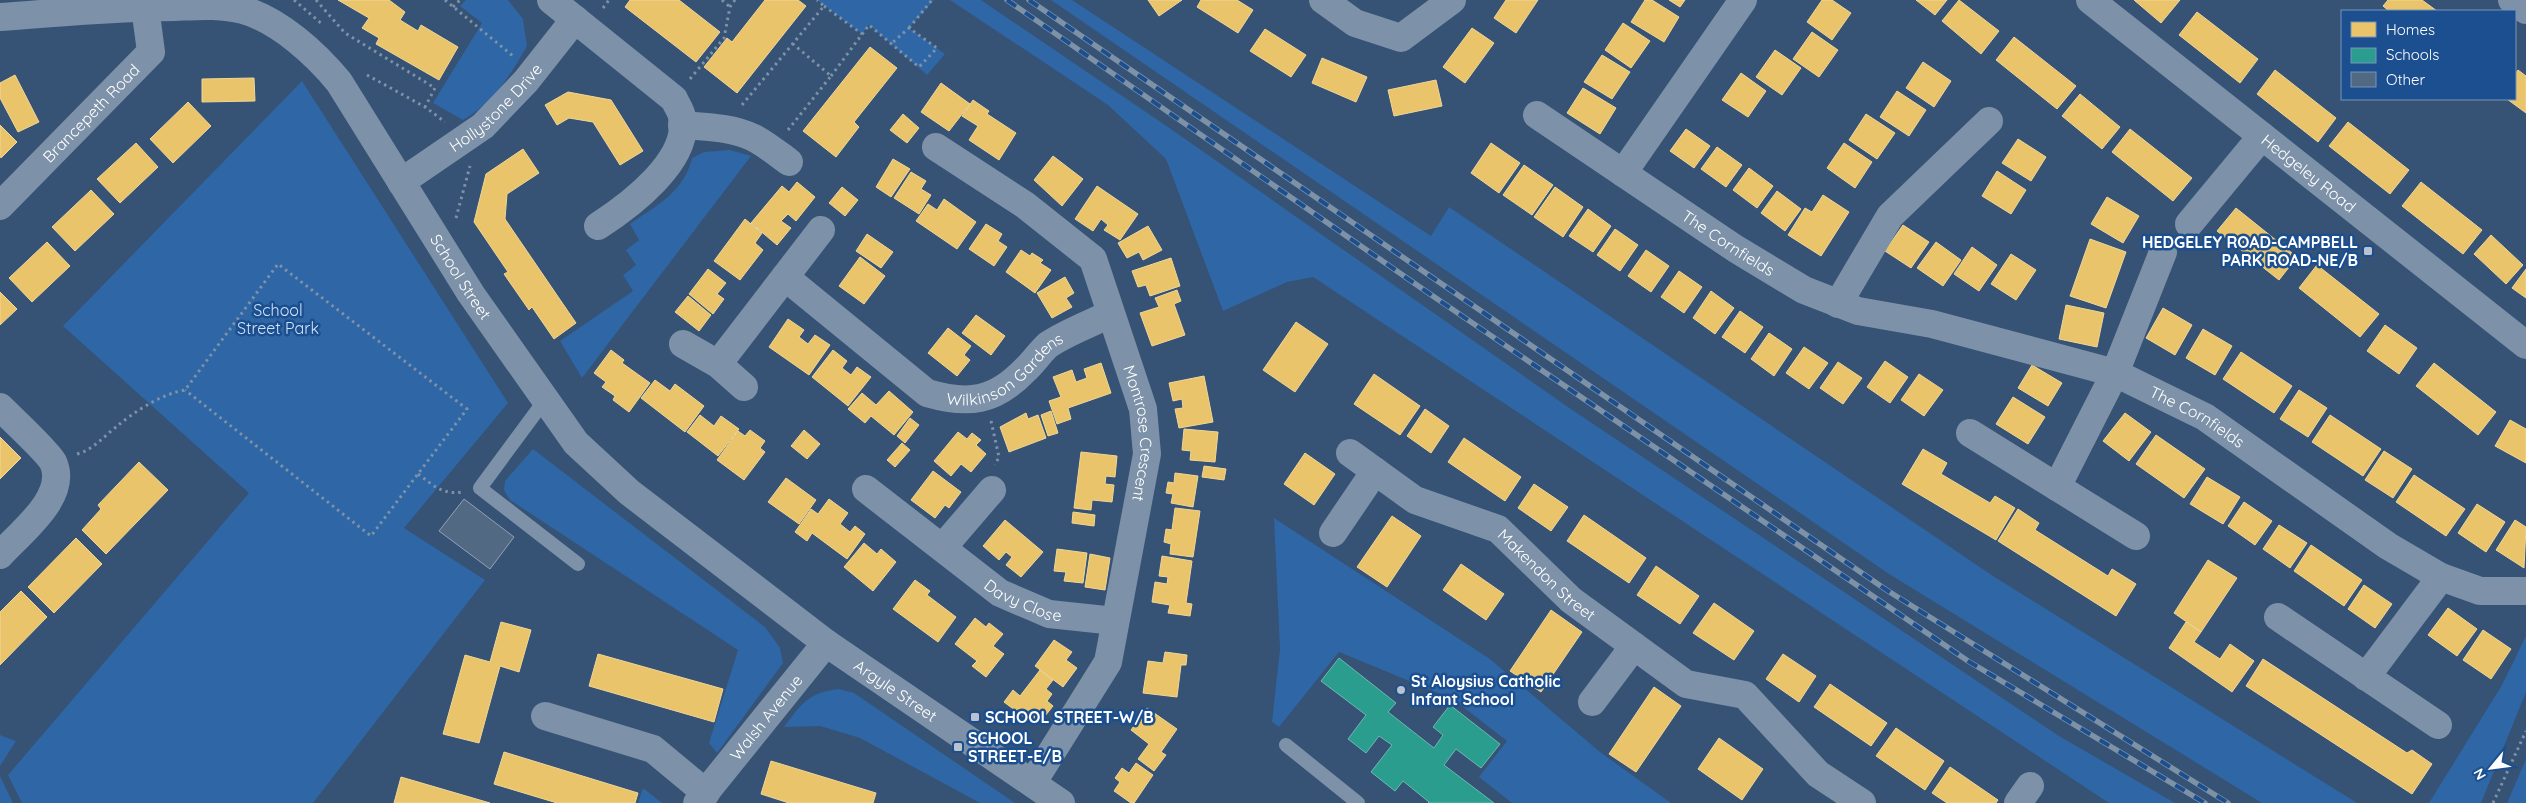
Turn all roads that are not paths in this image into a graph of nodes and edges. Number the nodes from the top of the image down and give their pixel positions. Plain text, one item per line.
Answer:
1 (551, 0) edge
2 (1323, 0) edge
3 (1452, 0) edge
4 (1743, 0) edge
5 (2090, 0) edge
6 (2512, 0) edge
7 (145, 7) junction
8 (2526, 10) edge
9 (0, 16) edge
10 (575, 19) junction
11 (1537, 116) dead end
12 (1989, 121) dead end
13 (682, 125) junction
14 (2262, 136) junction
15 (936, 147) dead end
16 (780, 156) road end
17 (1623, 173) junction
18 (401, 182) junction
19 (0, 206) edge
20 (2189, 224) dead end
21 (598, 226) dead end
22 (821, 230) dead end
23 (2163, 252) dead end
24 (785, 277) junction
25 (1838, 304) junction
26 (1110, 314) junction
27 (683, 344) dead end
28 (2526, 345) edge
29 (718, 364) junction
30 (2115, 373) junction
31 (744, 386) dead end
32 (545, 400) junction
33 (0, 407) edge
34 (1970, 433) dead end
35 (1350, 453) dead end
36 (1375, 471) junction
37 (2057, 487) junction
38 (866, 489) dead end
39 (992, 490) road end
40 (1333, 533) dead end
41 (2136, 536) dead end
42 (944, 547) junction
43 (0, 555) edge
44 (578, 564) dead end
45 (736, 573) joint
46 (2441, 577) junction
47 (2526, 591) edge
48 (2278, 618) dead end
49 (1115, 621) junction
50 (826, 643) junction
51 (1634, 646) junction
52 (2366, 677) junction
53 (1592, 702) dead end
54 (545, 716) dead end
55 (2438, 725) dead end
56 (1286, 745) dead end
57 (1033, 782) junction
58 (702, 798) edge
59 (1061, 803) edge
60 (1358, 803) edge
61 (1862, 803) edge

1 - 10 street
2 - 3 street
4 - 17 street
5 - 14 street, Hedgeley Road
6 - 8 street
7 - 9 street, School Street
7 - 18 street, School Street
7 - 19 street, Brancepeth Road
10 - 13 street
10 - 18 street, Hollystone Drive
11 - 17 street, The Cornfields
12 - 25 street
13 - 16 street
13 - 21 street
14 - 20 street
14 - 28 street, Hedgeley Road
15 - 26 street, Montrose Crescent
17 - 25 street, The Cornfields
18 - 32 street, School Street
22 - 24 street
23 - 30 street
24 - 26 street, Wilkinson Gardens
24 - 29 street
25 - 30 street, The Cornfields
26 - 49 street, Montrose Crescent
27 - 29 street
29 - 31 street
30 - 37 street
30 - 46 street, The Cornfields
32 - 44 lane
32 - 45 street, School Street
33 - 43 street
34 - 37 street
35 - 36 street, Makendon Street
36 - 40 street
36 - 51 street, Makendon Street
37 - 41 street
38 - 42 street, Davy Close
39 - 42 street
42 - 49 street, Davy Close
45 - 50 street, Argyle Street
46 - 47 street, The Cornfields
46 - 52 street
48 - 52 street
49 - 57 street, Montrose Crescent
50 - 57 street, Argyle Street
50 - 58 street, Walsh Avenue
51 - 53 street
51 - 61 street, Makendon Street
52 - 55 street
54 - 58 street, Walsh Avenue
56 - 60 lane
57 - 59 street, Argyle Street

